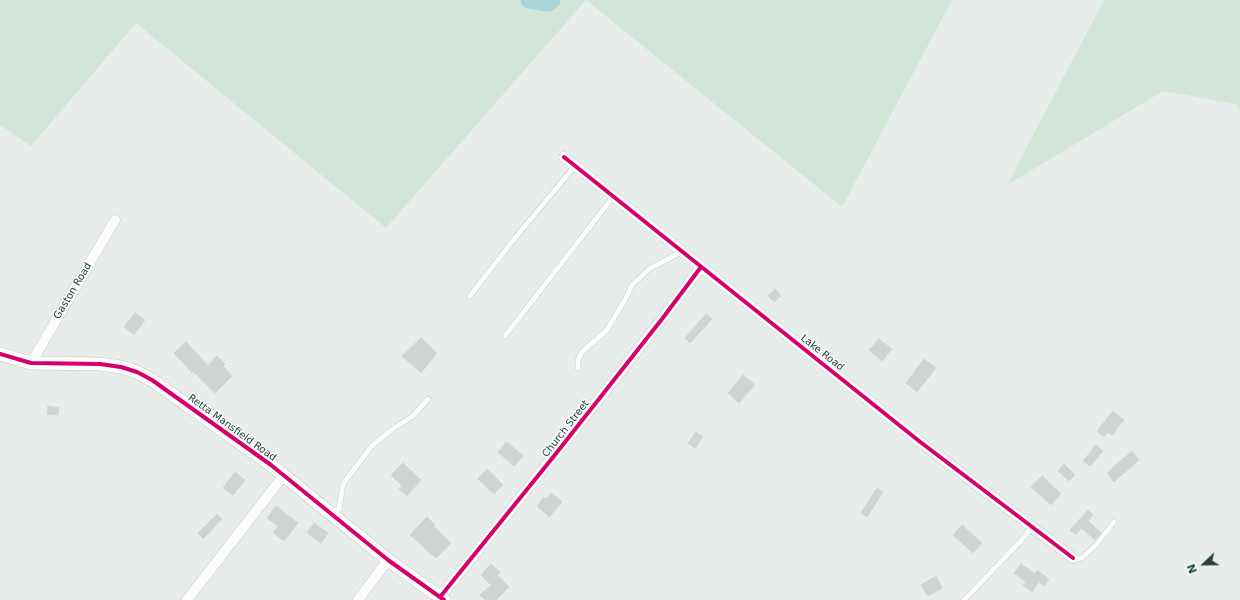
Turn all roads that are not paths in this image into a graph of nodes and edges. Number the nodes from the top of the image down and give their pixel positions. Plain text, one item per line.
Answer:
1 (564, 158) dead end
2 (575, 166) junction
3 (613, 197) junction
4 (115, 220) dead end
5 (681, 252) junction
6 (701, 268) junction
7 (470, 296) dead end
8 (505, 336) dead end
9 (0, 354) edge
10 (31, 362) junction
11 (578, 368) dead end
12 (428, 399) dead end
13 (284, 475) junction
14 (331, 514) junction
15 (1114, 522) dead end
16 (1032, 527) junction
17 (1073, 558) joint
18 (388, 560) junction
19 (442, 598) edge
20 (187, 600) edge
21 (358, 600) edge
22 (964, 600) edge

1 - 2 street, Lake Road
2 - 3 street, Lake Road
2 - 7 lane
3 - 5 street, Lake Road
3 - 8 lane
4 - 10 street, Gaston Road
5 - 6 street, Lake Road
5 - 11 lane
6 - 16 street, Lake Road
6 - 19 street, Church Street
9 - 10 street, Retta Mansfield Road
10 - 13 street, Retta Mansfield Road
12 - 14 lane
13 - 14 street, Retta Mansfield Road
13 - 20 street
14 - 18 street, Retta Mansfield Road
15 - 17 lane
16 - 17 street, Lake Road
16 - 22 lane
18 - 19 street, Retta Mansfield Road
18 - 21 street

